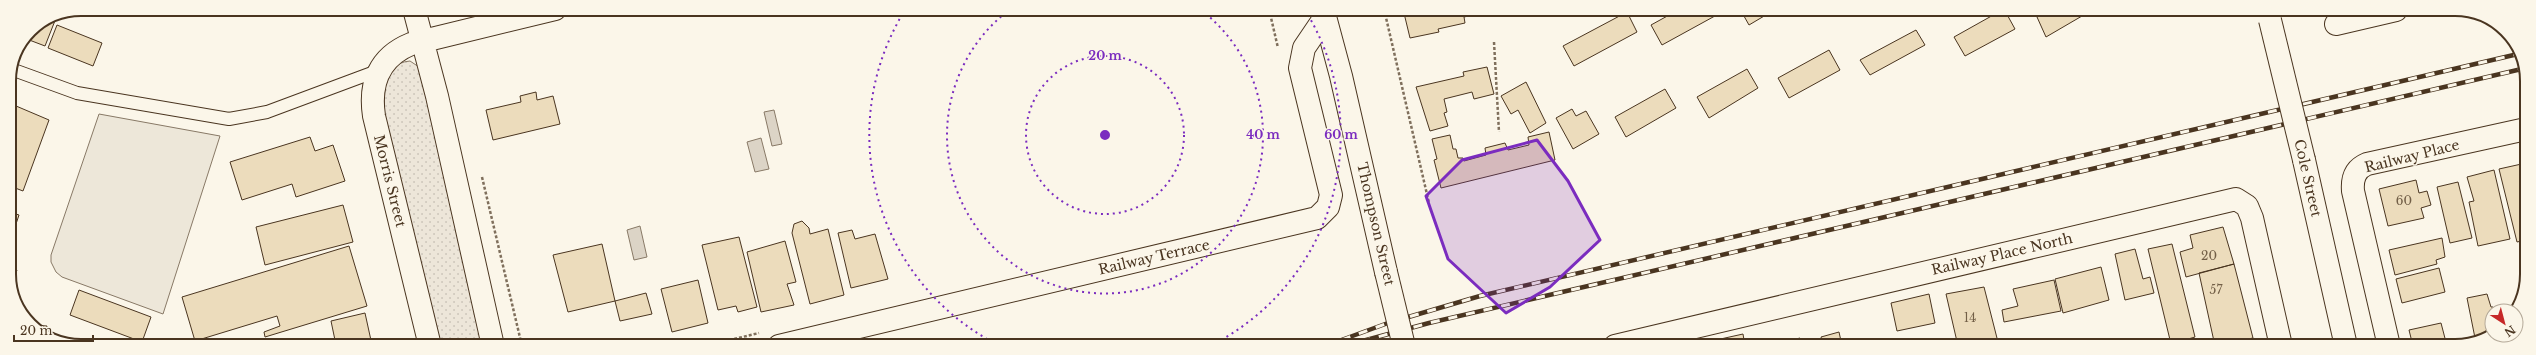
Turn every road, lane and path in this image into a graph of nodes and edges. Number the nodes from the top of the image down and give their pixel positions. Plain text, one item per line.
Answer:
1 (416, 16) edge
2 (526, 16) edge
3 (1271, 16) edge
4 (1322, 16) edge
5 (1325, 16) edge
6 (1386, 16) edge
7 (2269, 16) edge
8 (2370, 16) edge
9 (2336, 24) dead end
10 (423, 41) junction
11 (1494, 42) dead end
12 (1280, 54) dead end
13 (17, 71) edge
14 (378, 71) junction
15 (2520, 129) edge
16 (1499, 132) dead end
17 (1429, 202) dead end
18 (773, 338) edge
19 (428, 339) edge
20 (491, 339) edge
21 (1402, 339) edge
22 (1645, 339) edge
23 (2279, 339) edge
24 (2344, 339) edge
25 (2387, 339) edge

1 - 10 street
2 - 10 street, Morris Street
3 - 12 path
4 - 18 street, Railway Terrace
5 - 21 street, Thompson Street, bridge
6 - 17 path
7 - 24 street, Cole Street, bridge
8 - 9 street
10 - 14 street, Morris Street
10 - 20 street
11 - 16 path
13 - 14 lane
14 - 19 street, Morris Street
15 - 25 street, Railway Place
22 - 23 street, Railway Place North

